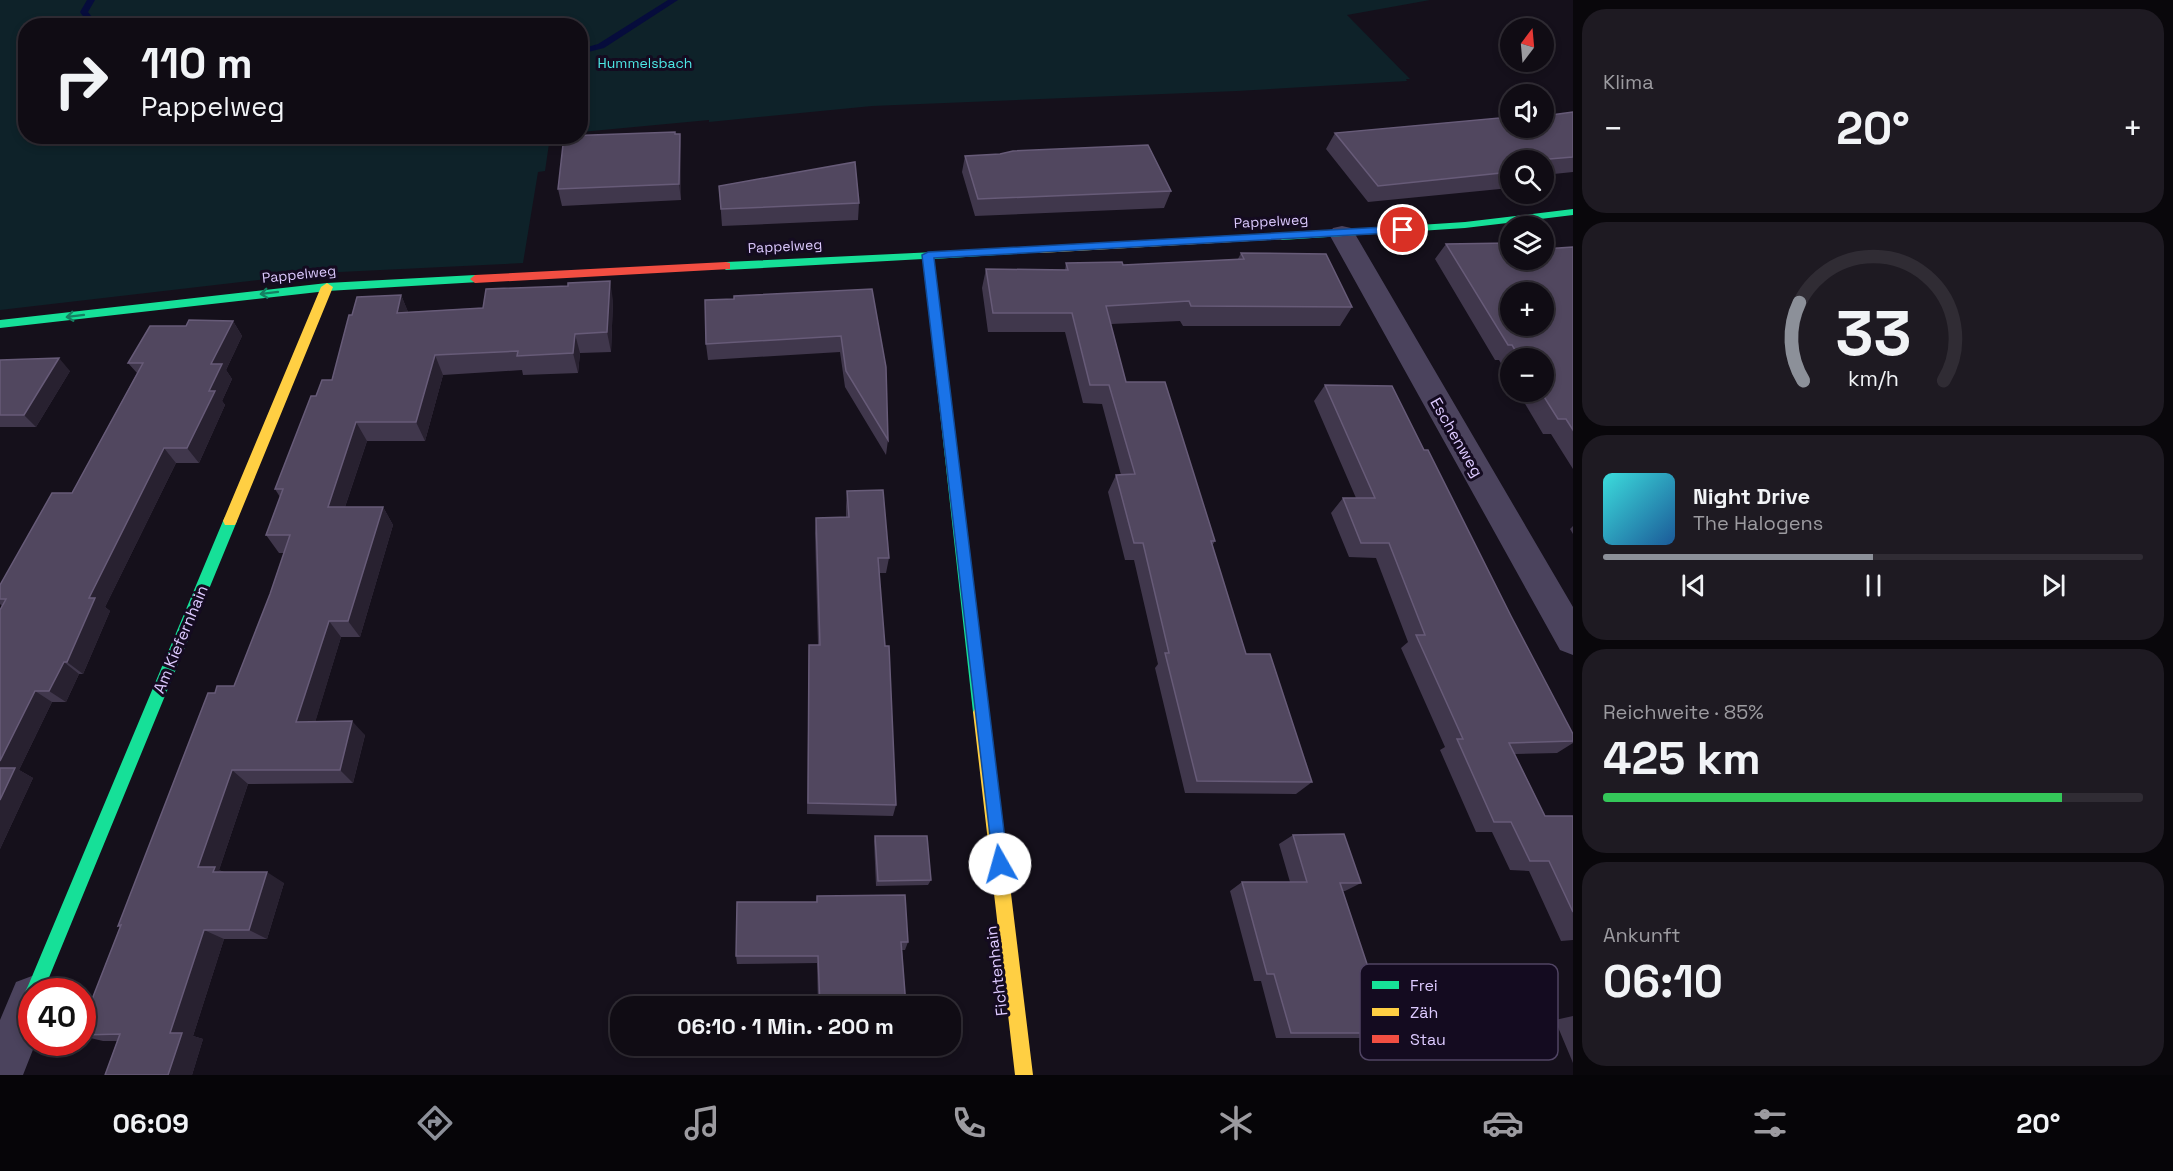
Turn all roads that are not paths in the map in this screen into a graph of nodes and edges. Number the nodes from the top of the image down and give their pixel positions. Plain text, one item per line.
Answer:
1 (1573, 212) edge
2 (1342, 234) junction
3 (928, 255) junction
4 (327, 287) junction
5 (0, 324) edge
6 (1573, 639) edge
7 (40, 978) edge
8 (18, 1031) edge
9 (0, 1074) edge
10 (1024, 1075) edge

1 - 2 street, Pappelweg
2 - 3 street, Pappelweg
2 - 6 street, Eschenweg
3 - 4 street, Pappelweg
3 - 10 street, Fichtenhain
4 -> 5 street, Pappelweg
4 - 7 street, Am Kiefernhain
8 - 9 street

